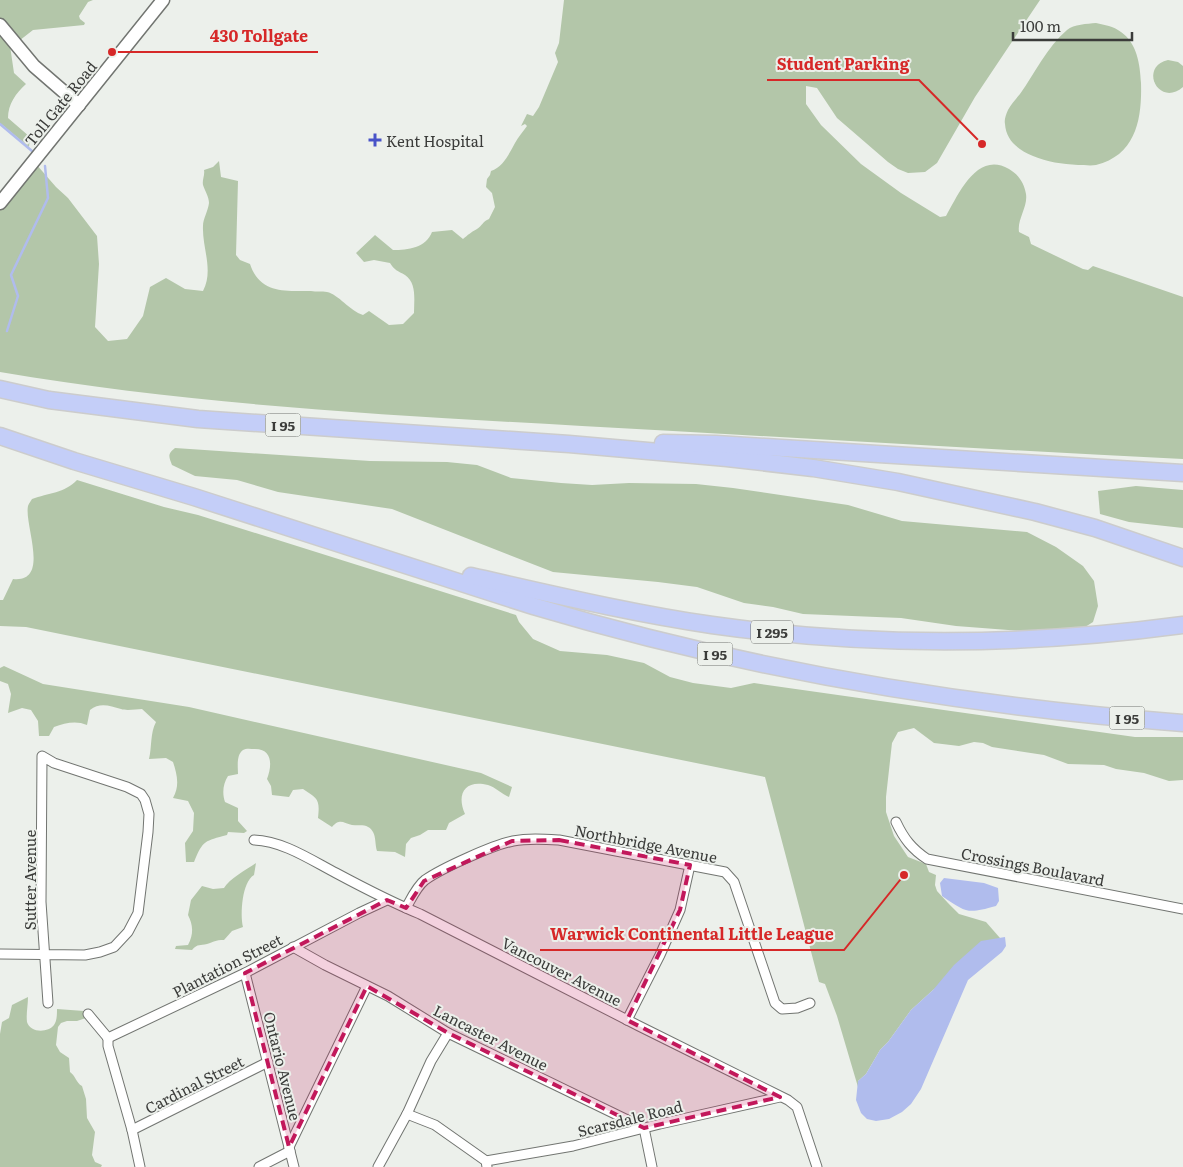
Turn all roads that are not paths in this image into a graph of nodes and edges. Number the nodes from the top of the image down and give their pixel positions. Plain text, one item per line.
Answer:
1 (163, 0) edge
2 (0, 25) edge
3 (79, 105) junction
4 (0, 203) edge
5 (0, 389) edge
6 (0, 436) edge
7 (568, 444) junction
8 (1183, 473) edge
9 (368, 553) junction
10 (1183, 558) edge
11 (1183, 625) edge
12 (1072, 713) junction
13 (1183, 723) edge
14 (1183, 730) edge
15 (896, 822) dead end
16 (254, 840) dead end
17 (690, 865) junction
18 (387, 900) junction
19 (406, 908) junction
20 (1183, 909) edge
21 (293, 947) junction
22 (0, 954) edge
23 (44, 954) junction
24 (245, 972) junction
25 (367, 986) junction
26 (48, 1003) dead end
27 (810, 1003) dead end
28 (88, 1014) dead end
29 (626, 1020) junction
30 (448, 1033) junction
31 (108, 1038) junction
32 (268, 1062) junction
33 (780, 1097) junction
34 (408, 1114) junction
35 (644, 1128) junction
36 (132, 1130) junction
37 (290, 1149) junction
38 (486, 1164) edge
39 (140, 1167) edge
40 (259, 1167) edge
41 (294, 1167) edge
42 (378, 1167) edge
43 (652, 1167) edge
44 (817, 1167) edge

1 - 3 main road, Toll Gate Road
2 - 3 main road
3 - 4 main road, Toll Gate Road
5 - 7 highway, I 95
6 - 9 highway, I 95
7 - 8 highway
7 - 10 highway, I 95
9 - 11 highway, I 295
9 - 12 highway, I 95
12 - 13 highway, I 95
12 - 14 highway
15 - 20 street, Crossings Boulavard
16 - 18 street, Vancouver Avenue
17 - 19 street, Northbridge Avenue
17 - 27 street, Northbridge Avenue
17 - 29 street
18 - 19 street, Vancouver Avenue
18 - 21 street, Plantation Street
19 - 29 street, Vancouver Avenue
21 - 24 street, Plantation Street
21 - 25 street, Lancaster Avenue
22 - 23 street
23 - 23 street, Sutter Avenue
23 - 26 street, Sutter Avenue
24 - 31 street, Plantation Street
24 - 32 street, Ontario Avenue
25 - 30 street, Lancaster Avenue
25 - 37 street
28 - 31 street
29 - 33 street, Vancouver Avenue
30 - 34 street
30 - 35 street, Lancaster Avenue
31 - 36 street
32 - 36 street, Cardinal Street
32 - 37 street, Ontario Avenue
33 - 35 street, Scarsdale Road
33 - 44 street, Vancouver Avenue
34 - 38 street
34 - 42 street
35 - 38 street, Scarsdale Road
35 - 43 street
36 - 39 street
37 - 40 street
37 - 41 street, Ontario Avenue

